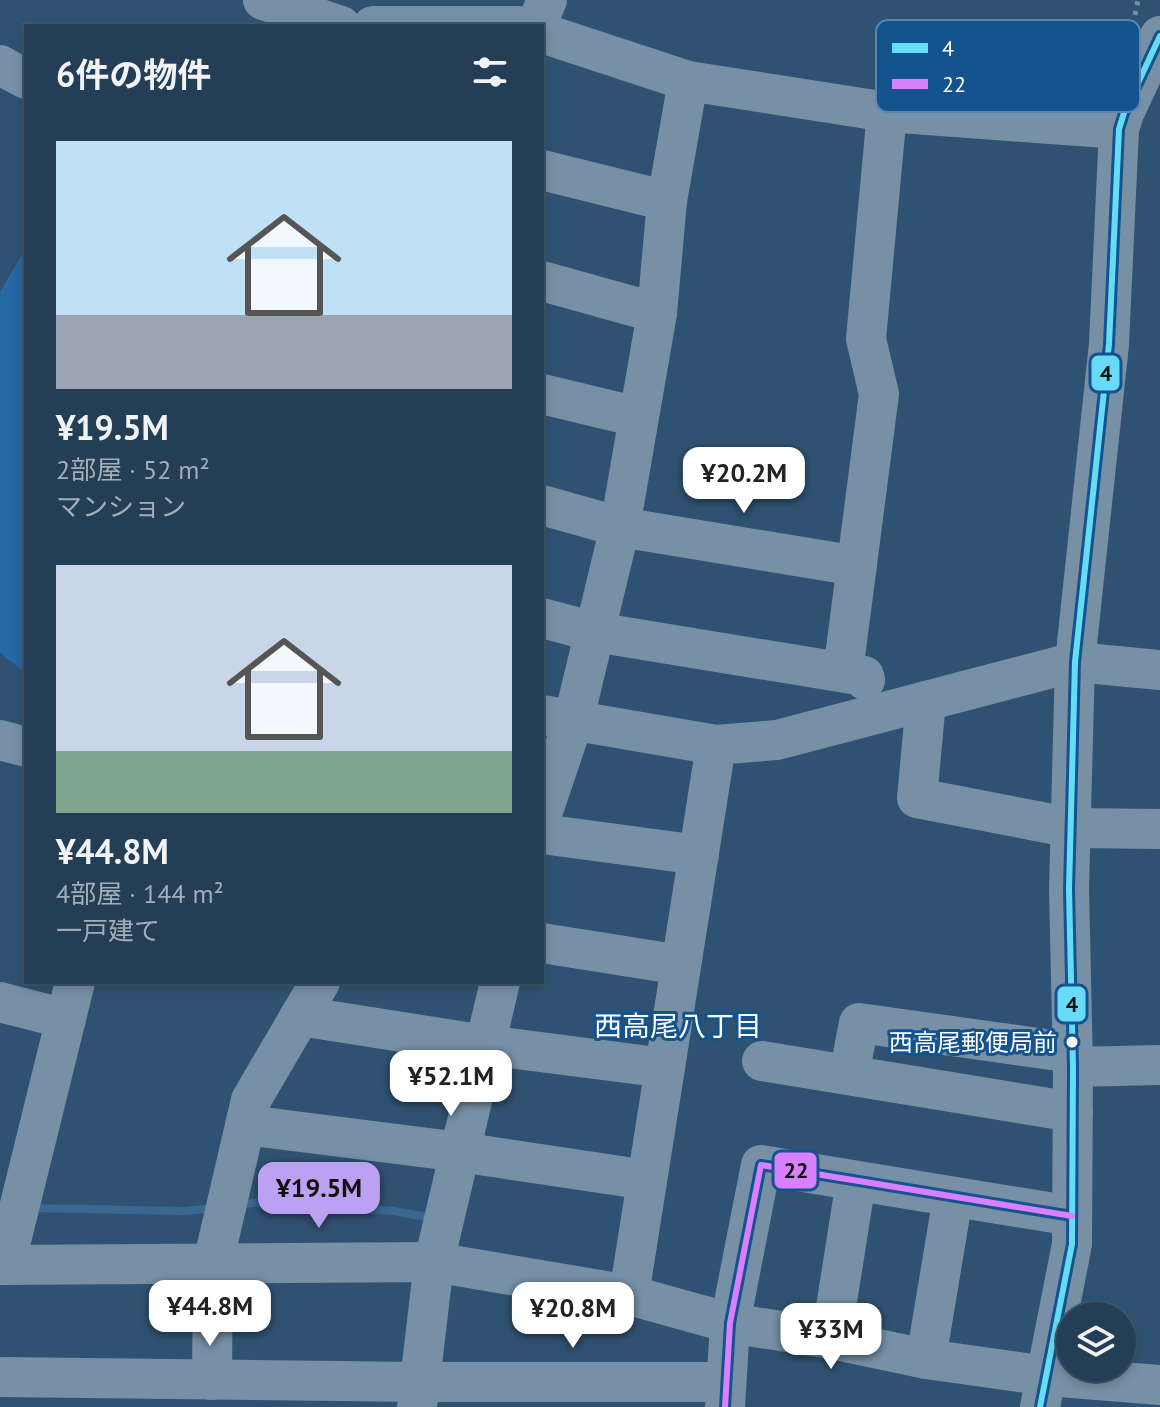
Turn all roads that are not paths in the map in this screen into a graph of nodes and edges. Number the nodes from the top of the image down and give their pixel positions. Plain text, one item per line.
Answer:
1 (263, 0) edge
2 (547, 0) edge
3 (335, 24) edge
4 (537, 24) edge
5 (544, 34) edge
6 (1160, 36) edge
7 (0, 65) edge
8 (24, 78) edge
9 (688, 81) junction
10 (1140, 101) edge
11 (876, 110) edge
12 (887, 112) joint
13 (1134, 120) edge
14 (544, 170) edge
15 (667, 201) junction
16 (544, 282) edge
17 (657, 313) junction
18 (544, 394) edge
19 (638, 417) junction
20 (544, 506) edge
21 (620, 527) junction
22 (857, 566) junction
23 (544, 619) edge
24 (595, 632) junction
25 (1075, 662) junction
26 (1160, 670) edge
27 (843, 672) junction
28 (926, 701) junction
29 (876, 715) junction
30 (557, 719) edge
31 (0, 740) edge
32 (716, 745) junction
33 (24, 746) edge
34 (544, 801) edge
35 (1073, 828) junction
36 (1160, 829) edge
37 (544, 834) edge
38 (699, 855) junction
39 (544, 943) edge
40 (681, 965) junction
41 (500, 984) edge
42 (310, 999) edge
43 (70, 1000) edge
44 (0, 1002) edge
45 (485, 1045) junction
46 (1073, 1060) junction
47 (762, 1061) dead end
48 (1160, 1065) edge
49 (665, 1068) junction
50 (849, 1075) junction
51 (1073, 1112) junction
52 (246, 1125) junction
53 (460, 1152) junction
54 (647, 1180) junction
55 (856, 1181) junction
56 (953, 1197) junction
57 (1072, 1216) junction
58 (434, 1262) junction
59 (213, 1263) junction
60 (2, 1265) edge
61 (629, 1295) junction
62 (730, 1323) junction
63 (831, 1339) junction
64 (0, 1351) edge
65 (926, 1359) junction
66 (0, 1377) edge
67 (212, 1380) junction
68 (1160, 1385) edge
69 (1044, 1391) edge
70 (90, 1393) edge
71 (725, 1394) edge
72 (418, 1395) edge

1 - 3 street
2 - 4 street
5 - 9 street
6 - 10 street
7 - 8 street
9 - 11 street
9 - 15 street
12 - 13 street
12 - 22 street
13 - 25 street
14 - 15 street
15 - 17 street
16 - 17 street
17 - 19 street
18 - 19 street
19 - 21 street
20 - 21 street
21 - 22 street
21 - 24 street
22 - 27 street
23 - 24 street
24 - 27 street
24 - 30 street
25 - 26 street
25 - 28 street
25 - 35 street
27 - 29 street
28 - 29 street
28 - 35 street
29 - 32 street
30 - 32 street
30 - 34 street
31 - 33 street
32 - 38 street
35 - 36 street
35 - 46 street
37 - 38 street
38 - 40 street
39 - 40 street
40 - 49 street
41 - 45 street
42 - 45 street
42 - 52 street
43 - 44 street
43 - 60 street
45 - 49 street
45 - 53 street
46 - 48 street
46 - 50 street
46 - 51 street
47 - 50 street
49 - 54 street
50 - 51 street
51 - 57 street
52 - 53 street
52 - 59 street
53 - 54 street
53 - 58 street
54 - 61 street
55 - 56 street
55 - 62 street
55 - 63 street
56 - 57 street
56 - 65 street
57 - 69 street
58 - 59 street
58 - 61 street
58 - 72 street
59 - 60 street
59 - 67 street
61 - 62 street
62 - 63 street
62 - 71 street
63 - 65 street
64 - 70 street
65 - 69 street
66 - 70 street
67 - 70 street
67 - 72 street
68 - 69 street
71 - 72 street

